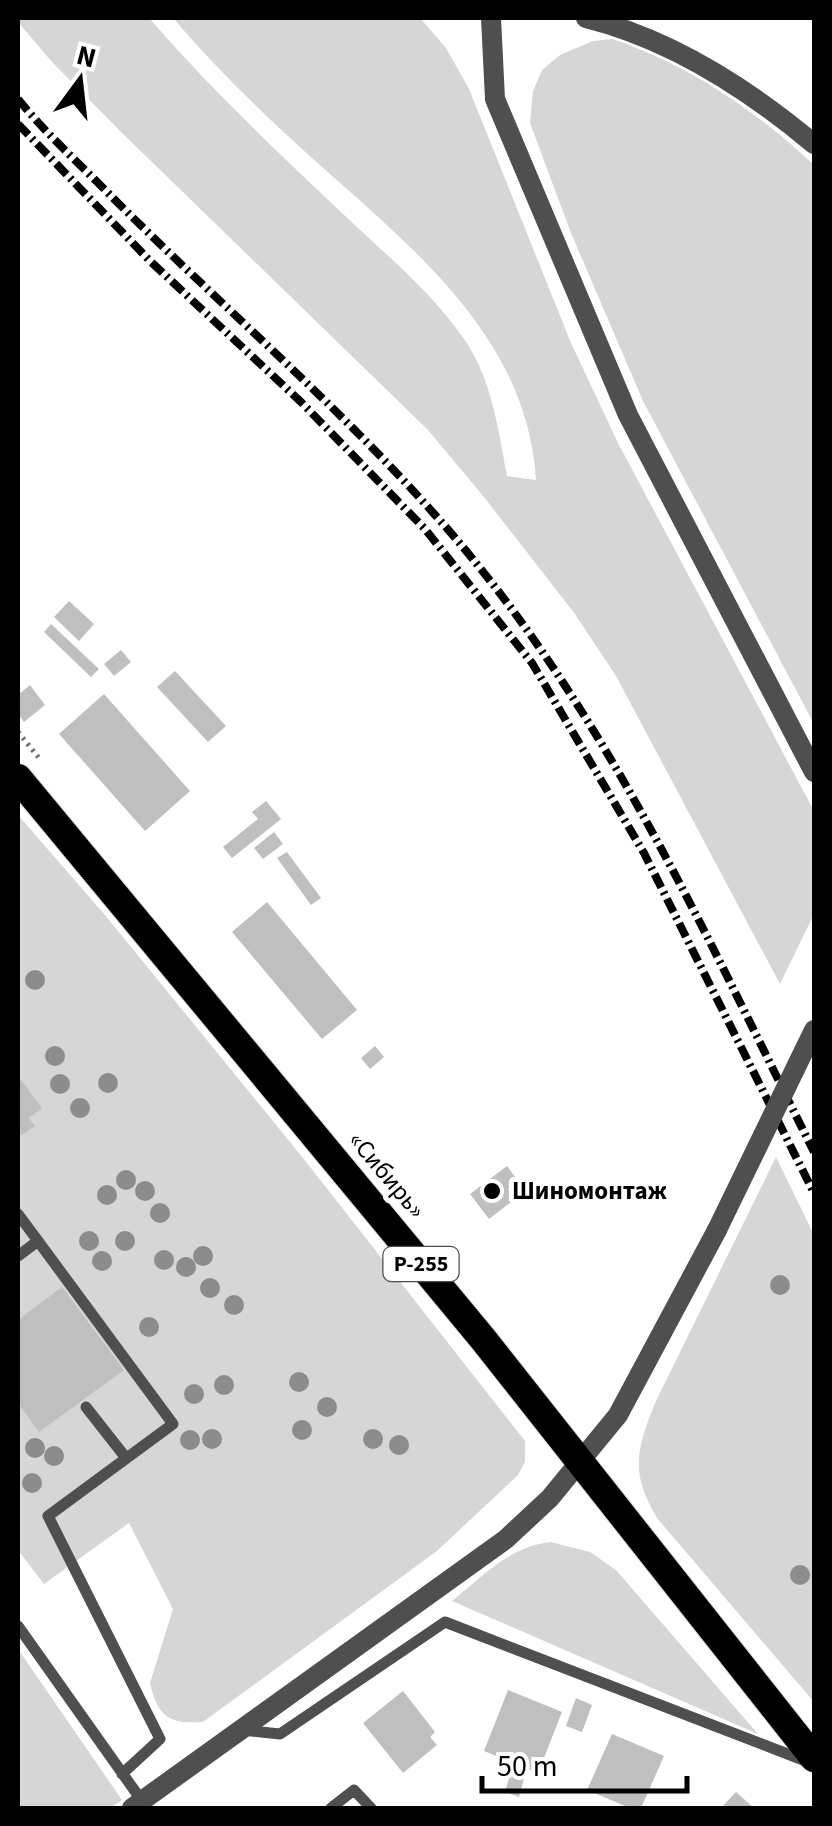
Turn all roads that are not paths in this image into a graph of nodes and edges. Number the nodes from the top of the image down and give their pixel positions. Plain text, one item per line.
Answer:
1 (491, 18) edge
2 (586, 18) edge
3 (814, 144) edge
4 (814, 772) edge
5 (18, 778) edge
6 (814, 1030) edge
7 (18, 1214) edge
8 (38, 1241) junction
9 (18, 1256) edge
10 (86, 1408) dead end
11 (126, 1458) junction
12 (582, 1463) junction
13 (18, 1626) edge
14 (241, 1730) junction
15 (814, 1761) edge
16 (122, 1774) junction
17 (137, 1805) edge
18 (330, 1808) edge
19 (371, 1808) edge

1 - 4 street
2 - 3 street
5 - 12 highway, «Сибирь» / Р-255
6 - 12 street, bridge
7 - 8 lane
8 - 9 lane
8 - 11 lane
10 - 11 lane
11 - 16 lane
12 - 14 street
12 - 15 highway, «Сибирь» / Р-255
13 - 16 lane
14 - 15 lane
14 - 17 street
16 - 17 lane
18 - 19 lane

